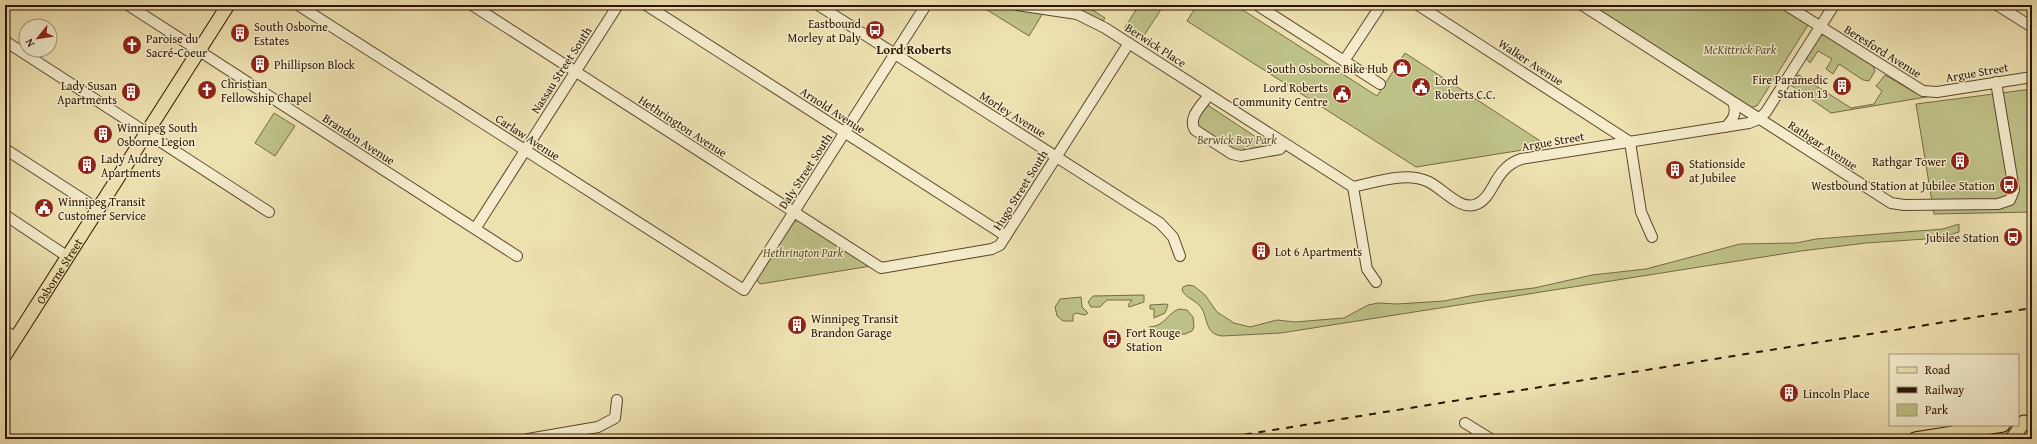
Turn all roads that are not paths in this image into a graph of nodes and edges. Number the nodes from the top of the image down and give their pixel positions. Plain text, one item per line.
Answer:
1 (128, 5) edge
2 (228, 5) edge
3 (298, 5) edge
4 (472, 5) edge
5 (618, 5) edge
6 (646, 5) edge
7 (818, 5) edge
8 (926, 5) edge
9 (1017, 5) edge
10 (1257, 5) edge
11 (1381, 5) edge
12 (1418, 5) edge
13 (1582, 5) edge
14 (1786, 5) edge
15 (1834, 5) edge
16 (1997, 5) edge
17 (1820, 27) junction
18 (2032, 27) edge
19 (5, 41) edge
20 (1129, 44) junction
21 (199, 51) junction
22 (895, 55) junction
23 (1344, 61) junction
24 (575, 72) junction
25 (2032, 77) edge
26 (1996, 82) junction
27 (1380, 84) dead end
28 (1927, 92) joint
29 (1209, 95) junction
30 (1733, 102) junction
31 (1759, 119) junction
32 (1726, 127) junction
33 (146, 132) junction
34 (845, 133) junction
35 (1630, 142) junction
36 (1284, 143) junction
37 (5, 149) edge
38 (525, 150) junction
39 (1057, 157) junction
40 (1353, 187) junction
41 (98, 208) junction
42 (269, 212) dead end
43 (794, 213) junction
44 (5, 215) edge
45 (475, 229) junction
46 (1006, 236) junction
47 (1652, 237) dead end
48 (997, 248) joint
49 (516, 256) dead end
50 (1180, 256) dead end
51 (68, 257) junction
52 (1376, 282) dead end
53 (744, 290) joint
54 (10, 334) edge
55 (5, 355) edge
56 (617, 400) dead end
57 (2025, 422) edge
58 (1465, 423) dead end
59 (1998, 426) edge
60 (528, 439) edge
61 (1491, 439) edge
62 (1915, 439) edge
63 (2012, 439) edge

1 - 21 street, Brandon Avenue
2 - 21 main road, Osborne Street
3 - 38 street, Carlaw Avenue
4 - 24 street, Hethrington Avenue
5 - 24 street, Nassau Street South
6 - 34 street, Arnold Avenue
7 - 22 street, Morley Avenue
8 - 22 street, Daly Street South
9 - 20 street, Berwick Place
10 - 23 street
11 - 23 street
12 - 35 street, Walker Avenue
13 - 30 street, Rathgar Avenue
14 - 17 street, Beresford Avenue
15 - 17 street
16 - 18 street
17 - 28 street, Beresford Avenue
17 - 31 street
19 - 33 street
20 - 29 street, Berwick Place
20 - 39 street, Hugo Street South
21 - 33 main road, Osborne Street
21 - 45 street, Brandon Avenue
22 - 34 street, Daly Street South
22 - 39 street, Morley Avenue
23 - 27 street
24 - 38 street, Nassau Street South
24 - 43 street, Hethrington Avenue
25 - 26 street, Argue Street
26 - 28 street, Argue Street
26 - 31 street, Rathgar Avenue
29 - 36 street, Berwick Place
29 - 36 street
30 - 31 street, Rathgar Avenue
30 - 32 street
31 - 32 street, Argue Street
32 - 35 street, Argue Street
33 - 41 main road, Osborne Street
33 - 42 street
34 - 43 street, Daly Street South
34 - 46 street, Arnold Avenue
35 - 40 street, Argue Street
35 - 47 street
36 - 40 street, Berwick Place
37 - 41 street
38 - 45 street, Nassau Street South
38 - 53 street, Carlaw Avenue
39 - 46 street, Hugo Street South
39 - 50 street, Morley Avenue
40 - 52 street
41 - 51 main road, Osborne Street
43 - 48 street, Hethrington Avenue
43 - 53 street, Daly Street South
44 - 51 street
45 - 49 street, Brandon Avenue
46 - 48 street, Hugo Street South
51 - 54 main road, Osborne Street
54 - 55 main road, Osborne Street
56 - 60 street
57 - 63 main road
58 - 61 street
59 - 62 main road

